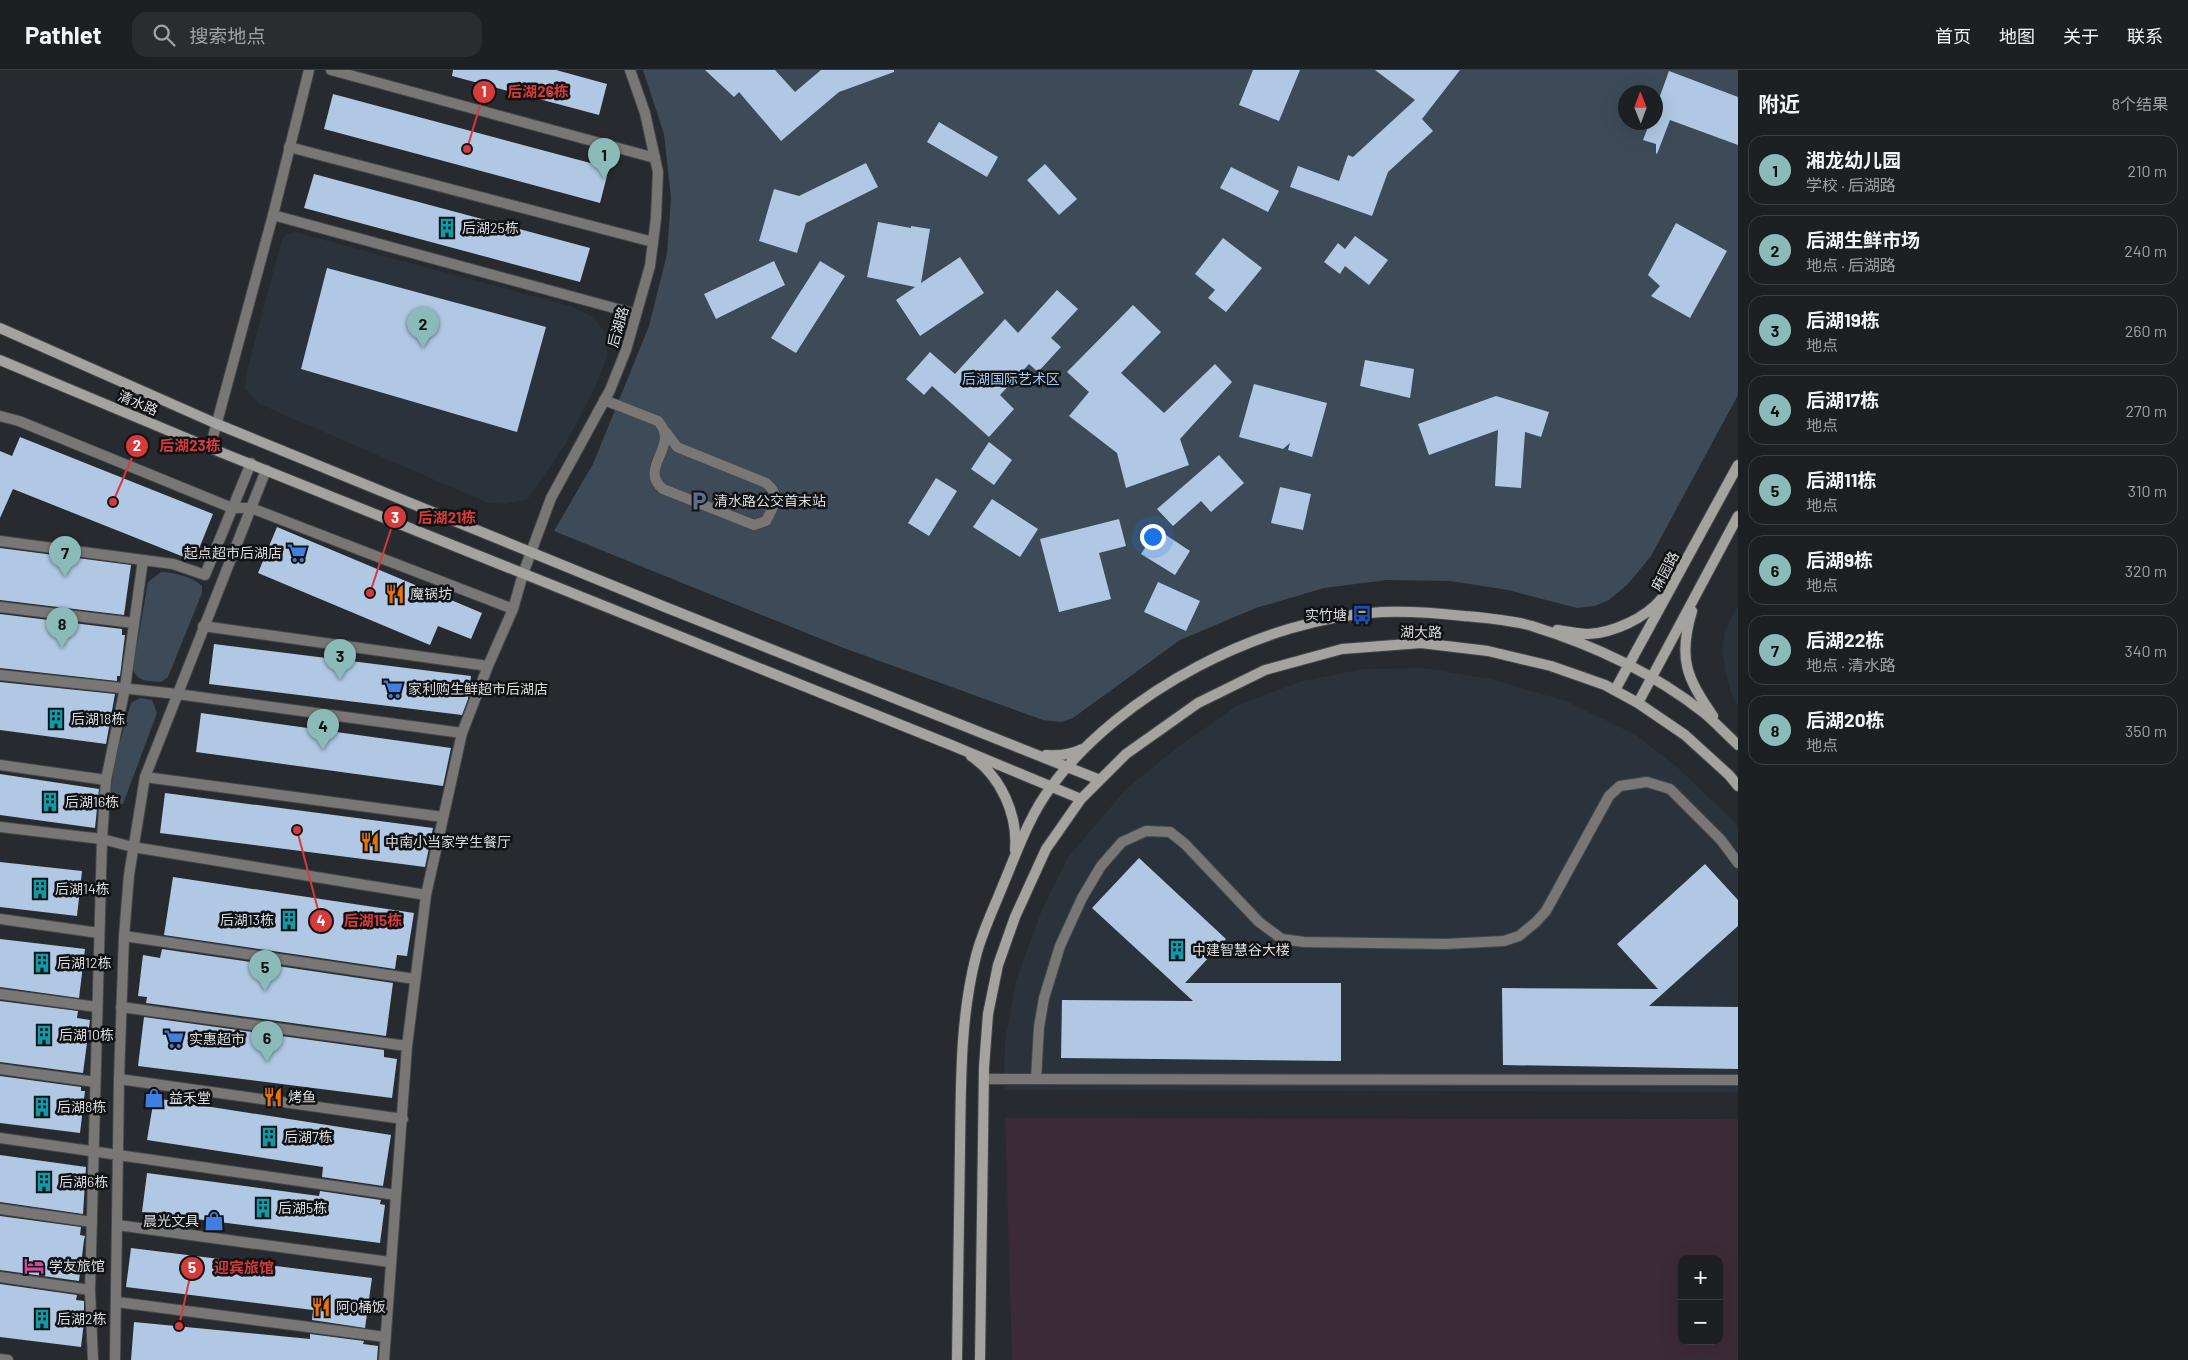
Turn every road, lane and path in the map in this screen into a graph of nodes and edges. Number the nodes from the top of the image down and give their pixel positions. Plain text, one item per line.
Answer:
1 (309, 70) edge
2 (331, 70) edge
3 (630, 70) edge
4 (289, 147) junction
5 (654, 158) junction
6 (273, 215) junction
7 (653, 242) junction
8 (636, 314) junction
9 (0, 328) edge
10 (0, 360) edge
11 (604, 400) junction
12 (0, 416) edge
13 (217, 424) junction
14 (666, 432) junction
15 (210, 448) junction
16 (251, 463) junction
17 (1738, 465) edge
18 (266, 470) junction
19 (232, 508) junction
20 (251, 508) junction
21 (1738, 516) edge
22 (0, 541) edge
23 (531, 552) junction
24 (143, 560) junction
25 (523, 574) junction
26 (1674, 584) junction
27 (1697, 592) junction
28 (0, 607) edge
29 (513, 609) junction
30 (134, 623) junction
31 (1528, 625) junction
32 (203, 626) junction
33 (1629, 665) junction
34 (488, 666) junction
35 (0, 674) edge
36 (1652, 677) junction
37 (125, 688) junction
38 (1615, 690) junction
39 (177, 694) junction
40 (1638, 703) junction
41 (1723, 731) junction
42 (462, 733) junction
43 (1093, 741) junction
44 (951, 745) junction
45 (1738, 745) edge
46 (1023, 749) junction
47 (0, 765) edge
48 (1068, 767) junction
49 (145, 777) junction
50 (106, 780) junction
51 (1100, 780) junction
52 (1052, 786) junction
53 (1738, 786) edge
54 (1081, 799) junction
55 (443, 817) junction
56 (0, 827) edge
57 (102, 839) junction
58 (133, 847) junction
59 (1014, 858) junction
60 (1738, 863) edge
61 (426, 895) junction
62 (0, 919) edge
63 (99, 933) junction
64 (124, 936) junction
65 (415, 979) junction
66 (0, 994) edge
67 (97, 1006) junction
68 (121, 1007) junction
69 (407, 1046) junction
70 (0, 1069) edge
71 (119, 1079) junction
72 (984, 1079) junction
73 (1036, 1079) junction
74 (1738, 1080) edge
75 (95, 1082) junction
76 (402, 1119) junction
77 (0, 1138) edge
78 (93, 1150) junction
79 (118, 1154) junction
80 (396, 1195) junction
81 (0, 1209) edge
82 (92, 1222) junction
83 (117, 1226) junction
84 (390, 1262) junction
85 (0, 1277) edge
86 (90, 1290) junction
87 (117, 1302) junction
88 (385, 1338) junction
89 (0, 1359) edge
90 (8, 1360) edge
91 (93, 1360) edge
92 (115, 1360) edge
93 (384, 1360) edge
94 (957, 1360) edge
95 (980, 1360) edge

1 - 4 street
2 - 5 street
3 - 5 street, 后湖路
4 - 6 street
4 - 7 street
5 - 7 street, 后湖路
6 - 8 street
6 - 13 street
7 - 8 street, 后湖路
8 - 11 street, 后湖路
9 - 13 main road
10 - 15 main road, 清水路
11 - 14 street
11 - 23 street, 后湖路
12 - 19 street
13 - 15 street
13 - 23 main road
14 - 14 street
15 - 16 main road, 清水路
16 - 18 main road, 清水路
16 - 19 street
17 - 26 main road, 麻园路
18 - 20 street
18 - 25 main road, 清水路
19 - 20 street
19 - 24 street
20 - 29 street
20 - 32 street
21 - 27 main road
22 - 24 street
23 - 25 street, 后湖路
23 - 46 main road
24 - 30 street
25 - 29 street, 后湖路
25 - 44 main road, 清水路
26 - 31 main road
26 - 33 main road, 麻园路
27 - 36 main road
27 - 41 main road
28 - 30 street
29 - 34 street, 后湖路
30 - 37 street
31 - 33 main road
31 - 43 main road
32 - 34 street
32 - 39 street
33 - 36 main road
33 - 38 main road, 麻园路
34 - 42 street, 后湖路
35 - 37 street
36 - 40 main road
36 - 41 main road
37 - 39 street
37 - 50 street
38 - 40 main road, 湖大路
38 - 51 main road, 湖大路
39 - 42 street
39 - 49 street
40 - 53 main road, 湖大路
41 - 45 main road
42 - 55 street, 后湖路
43 - 46 main road
43 - 48 main road
44 - 52 main road
44 - 59 main road
46 - 48 main road
47 - 50 street
48 - 51 main road
48 - 52 main road
49 - 55 street
49 - 58 street
50 - 57 street
51 - 54 main road, 湖大路
52 - 54 main road
52 - 59 main road
54 - 72 main road, 湖大路
55 - 61 street, 后湖路
56 - 57 street
57 - 58 street
57 - 63 street
58 - 61 street
58 - 64 street
59 - 94 main road
60 - 73 street
61 - 65 street, 后湖路
62 - 63 street
63 - 67 street
64 - 65 street
64 - 68 street
65 - 69 street, 后湖路
66 - 67 street
67 - 75 street
68 - 69 street
68 - 71 street
69 - 76 street, 后湖路
70 - 75 street
71 - 76 street
71 - 79 street
72 - 73 street
72 - 95 main road, 湖大路
73 - 74 street
75 - 78 street
76 - 80 street, 后湖路
77 - 78 street
78 - 79 street
78 - 82 street
79 - 80 street
79 - 83 street
80 - 84 street, 后湖路
81 - 82 street
82 - 86 street
83 - 84 street
83 - 87 street
84 - 88 street, 后湖路
85 - 86 street
86 - 91 street
87 - 88 street
87 - 92 street
88 - 93 street, 后湖路
89 - 90 street

